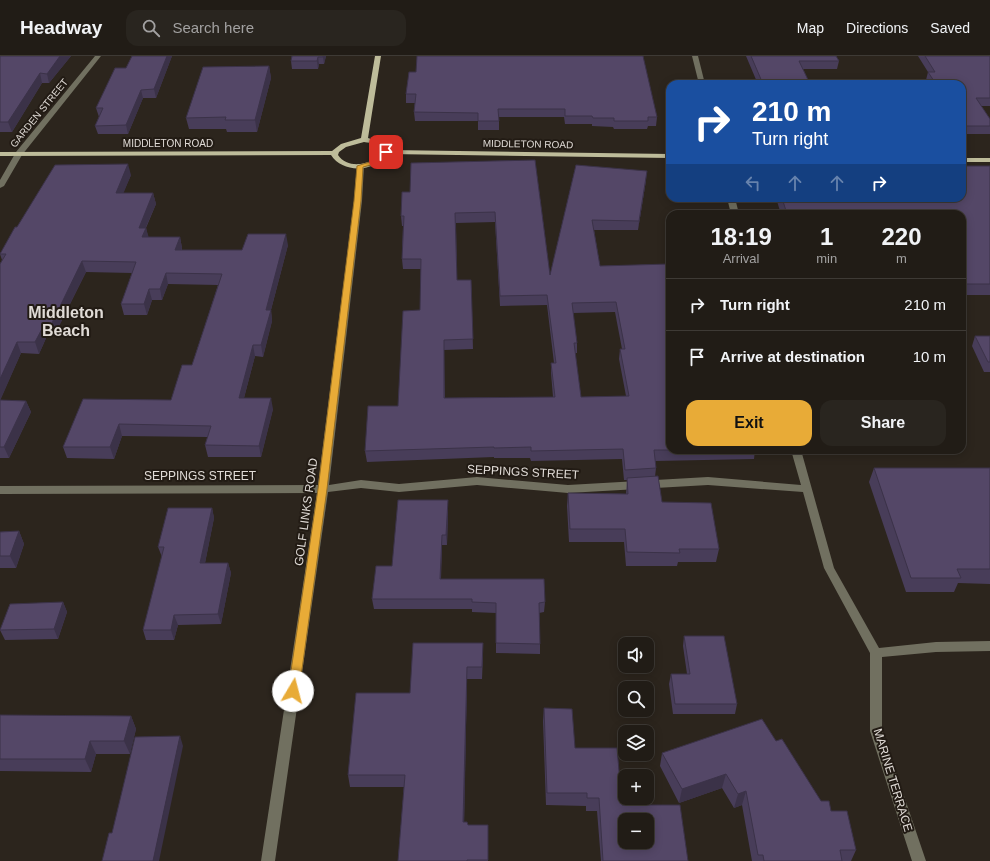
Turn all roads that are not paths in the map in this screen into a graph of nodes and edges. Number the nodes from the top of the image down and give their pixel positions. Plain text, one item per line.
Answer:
1 (98, 56) edge
2 (378, 56) edge
3 (695, 56) edge
4 (701, 80) edge
5 (364, 140) junction
6 (386, 152) junction
7 (335, 153) junction
8 (0, 154) edge
9 (19, 154) junction
10 (666, 156) edge
11 (966, 160) edge
12 (990, 160) edge
13 (360, 166) junction
14 (0, 186) edge
15 (797, 454) edge
16 (323, 489) junction
17 (806, 489) junction
18 (0, 490) edge
19 (990, 646) edge
20 (876, 653) junction
21 (268, 861) edge
22 (919, 861) edge

1 - 9 street, GARDEN STREET
2 - 5 main road
3 - 4 street
5 - 6 main road
5 - 7 main road
6 - 10 main road, MIDDLETON ROAD
6 - 13 main road
7 - 9 main road, MIDDLETON ROAD
7 - 13 main road
8 - 9 main road, MIDDLETON ROAD
9 - 14 street, GARDEN STREET
11 - 12 main road
13 - 16 street, GOLF LINKS ROAD
15 - 17 street, MARINE TERRACE
16 - 17 street, SEPPINGS STREET
16 - 18 street, SEPPINGS STREET
16 - 21 street, GOLF LINKS ROAD
17 - 20 street, MARINE TERRACE
19 - 20 street
20 - 22 street, MARINE TERRACE

